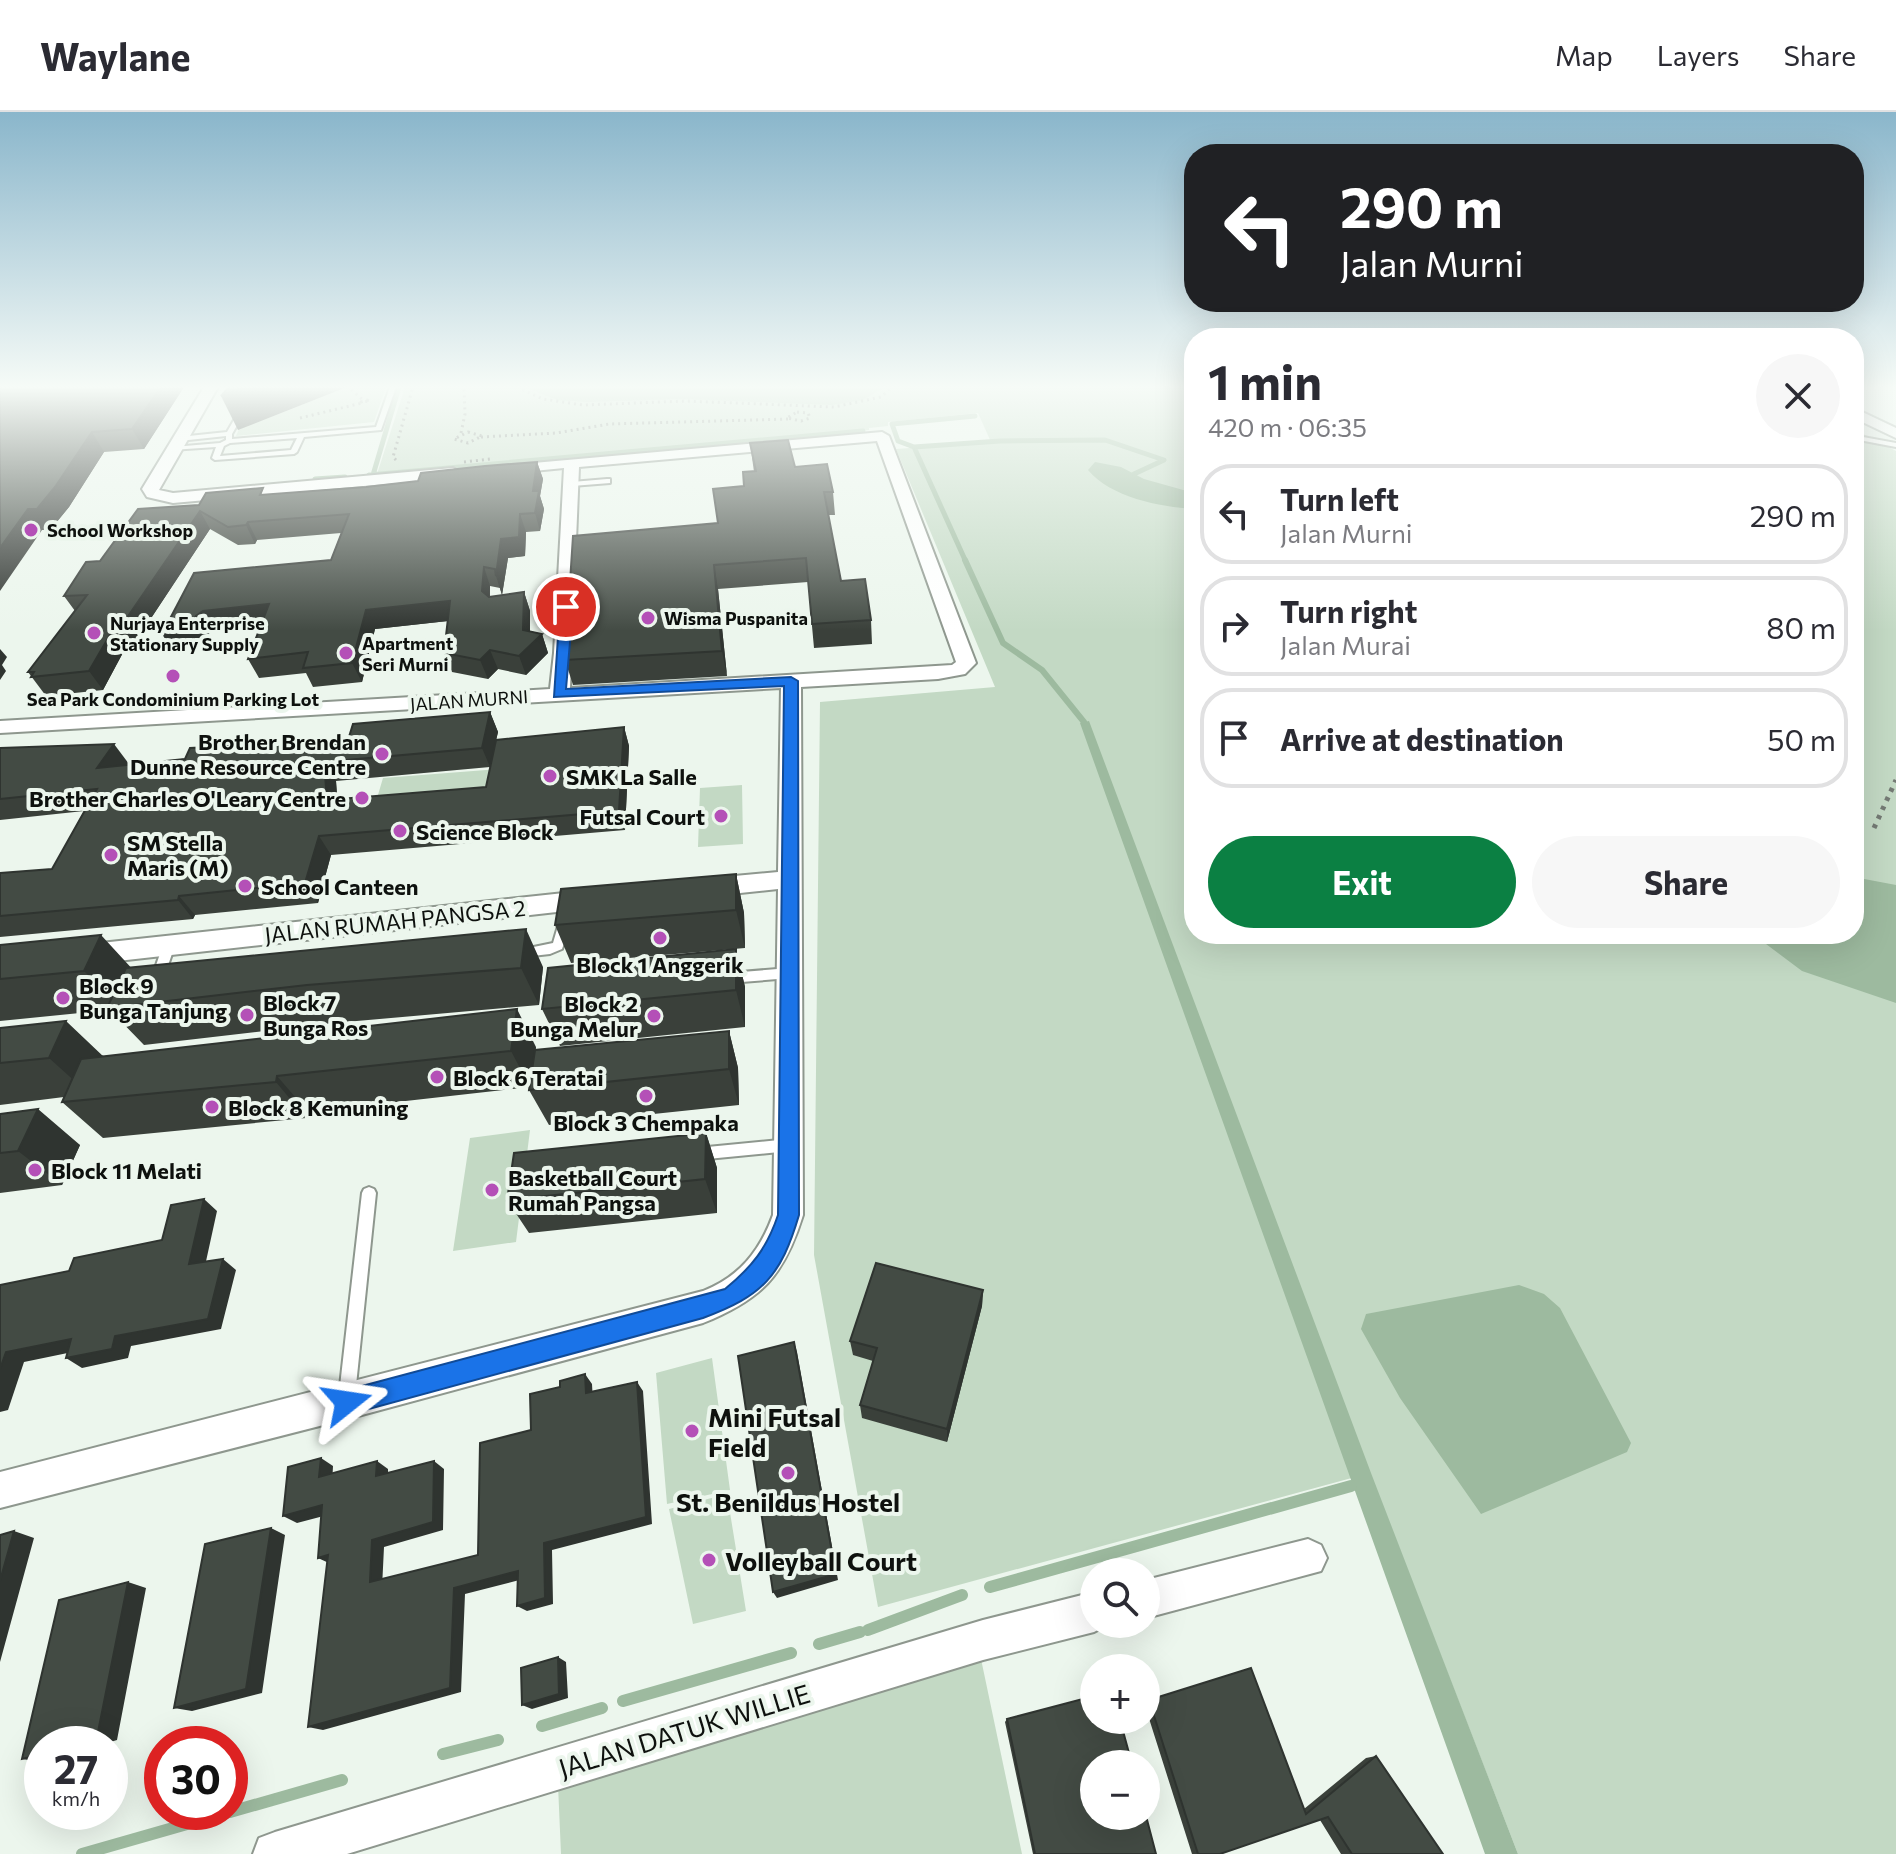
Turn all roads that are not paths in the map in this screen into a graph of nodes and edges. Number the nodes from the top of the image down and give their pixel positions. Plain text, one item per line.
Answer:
1 (162, 468) edge
2 (514, 468) edge
3 (572, 468) edge
4 (894, 468) edge
5 (607, 481) dead end
6 (572, 484) junction
7 (791, 681) junction
8 (559, 694) junction
9 (0, 727) edge
10 (790, 879) junction
11 (671, 891) edge
12 (611, 897) edge
13 (566, 902) junction
14 (169, 945) junction
15 (504, 955) edge
16 (61, 957) edge
17 (790, 973) junction
18 (712, 980) edge
19 (167, 986) edge
20 (789, 1145) junction
21 (681, 1156) edge
22 (369, 1193) dead end
23 (347, 1402) junction
24 (0, 1490) edge
25 (1308, 1558) dead end
26 (1160, 1595) edge
27 (1080, 1616) edge
28 (275, 1854) edge

1 - 2 street
3 - 6 street
4 - 7 street, JALAN MURNI
5 - 6 lane
6 - 8 street
7 - 8 street, JALAN MURNI
7 - 10 street
8 - 9 street, JALAN MURNI
10 - 11 street
10 - 17 street
12 - 13 street, JALAN RUMAH PANGSA 2
13 - 14 street, JALAN RUMAH PANGSA 2
13 - 15 lane
14 - 16 street, JALAN RUMAH PANGSA 2
14 - 19 lane
17 - 18 lane
17 - 20 street
20 - 21 lane
20 - 23 street
22 - 23 lane
23 - 24 street
25 - 26 street
27 - 28 street, JALAN DATUK WILLIE

